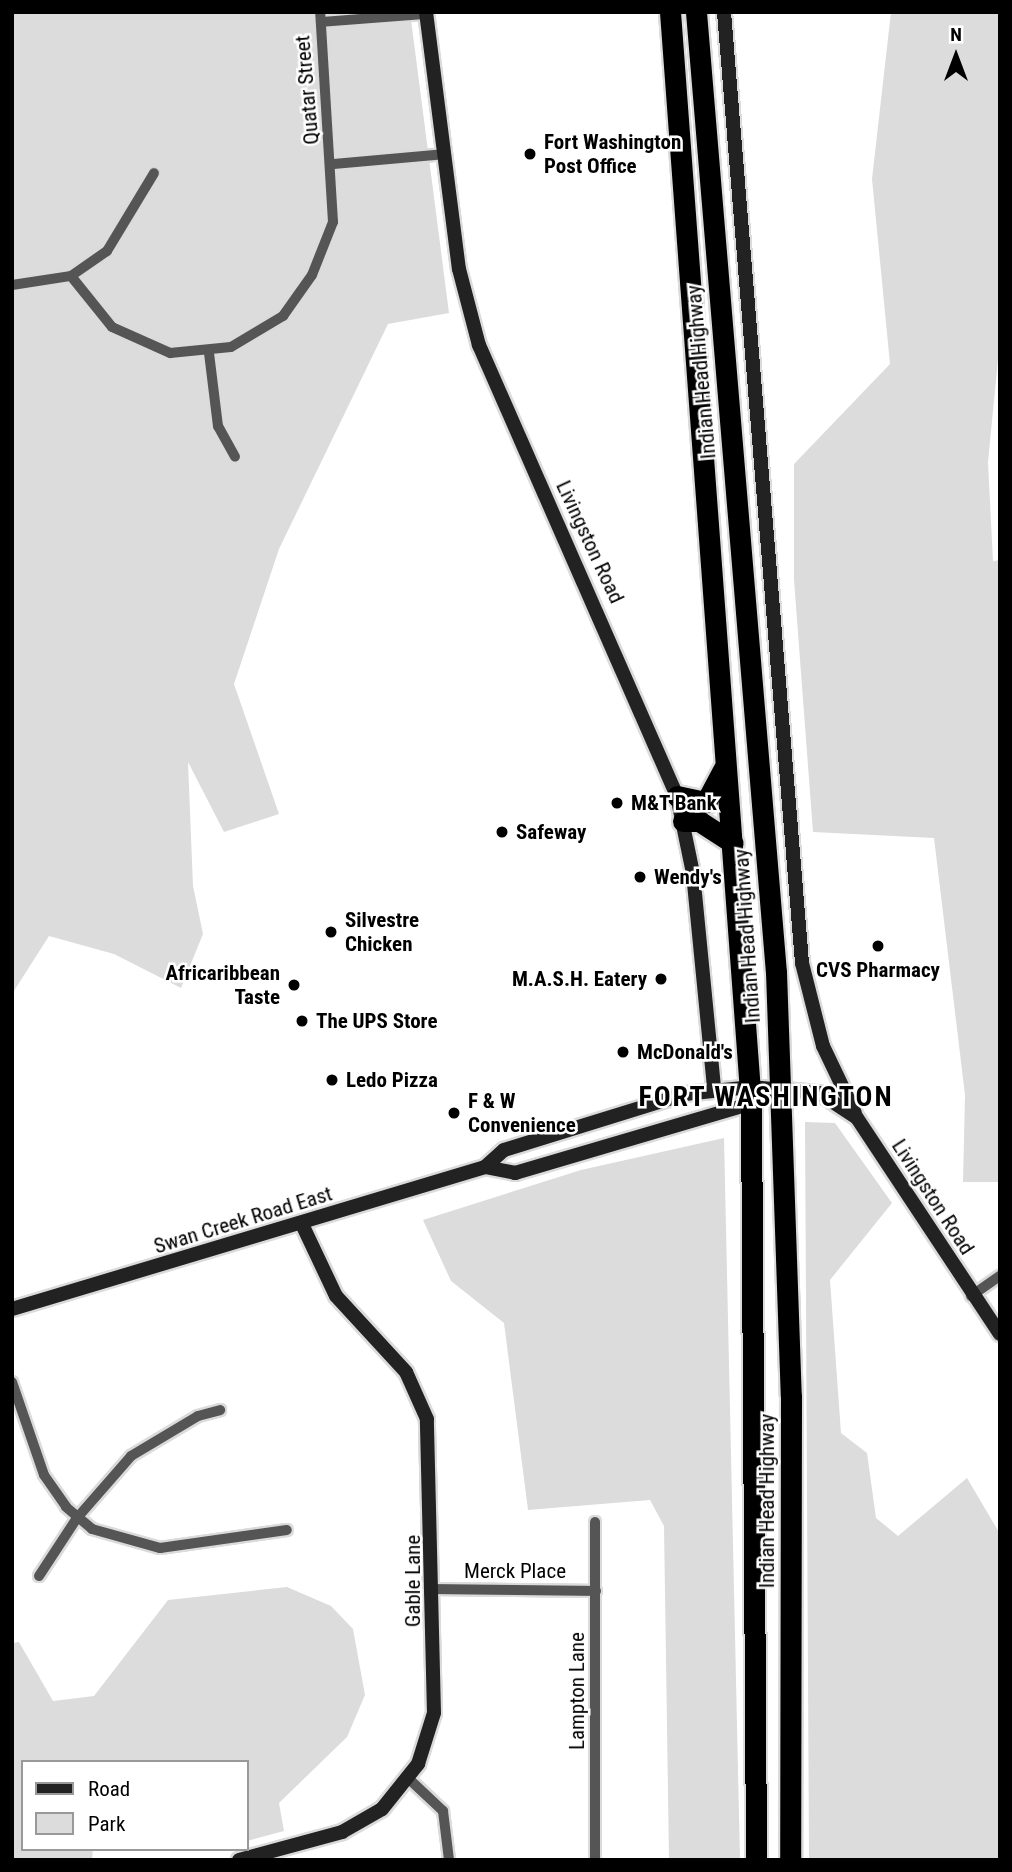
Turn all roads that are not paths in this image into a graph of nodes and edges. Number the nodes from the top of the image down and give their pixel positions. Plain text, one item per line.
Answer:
1 (670, 12) edge
2 (696, 12) edge
3 (724, 12) edge
4 (426, 13) edge
5 (320, 17) edge
6 (444, 154) junction
7 (333, 164) junction
8 (154, 173) dead end
9 (71, 276) junction
10 (12, 285) edge
11 (209, 353) junction
12 (235, 457) dead end
13 (726, 763) junction
14 (677, 796) junction
15 (683, 821) junction
16 (733, 844) junction
17 (714, 1089) junction
18 (780, 1091) junction
19 (750, 1096) junction
20 (857, 1118) junction
21 (485, 1167) junction
22 (302, 1224) junction
23 (1000, 1276) edge
24 (971, 1296) junction
25 (12, 1310) edge
26 (1000, 1334) edge
27 (12, 1382) edge
28 (220, 1410) dead end
29 (76, 1518) junction
30 (595, 1522) dead end
31 (287, 1530) dead end
32 (39, 1576) dead end
33 (434, 1590) junction
34 (596, 1591) junction
35 (410, 1779) junction
36 (239, 1860) edge
37 (449, 1860) edge
38 (595, 1860) edge
39 (756, 1860) edge
40 (790, 1860) edge

1 - 13 highway, Indian Head Highway
2 - 18 highway, Indian Head Highway
3 - 20 main road
4 - 5 street
4 - 6 main road, Livingston Road
5 - 7 street, Quatar Street
6 - 7 street, Quatar Street
6 - 14 main road, Livingston Road
7 - 11 street, Quatar Street
8 - 9 street
9 - 10 street
9 - 11 street, Quatar Street
11 - 12 street
13 - 14 highway
13 - 16 highway, Indian Head Highway
14 - 15 main road, Livingston Road
15 - 16 highway
15 - 17 main road, Livingston Road
16 - 19 highway, Indian Head Highway
17 - 19 main road, Swan Creek Road East
17 - 21 main road, Swan Creek Road East
18 - 19 main road, Swan Creek Road East
18 - 20 main road, Livingston Road
18 - 40 highway, Indian Head Highway
19 - 21 main road, Swan Creek Road East
19 - 39 highway, Indian Head Highway
20 - 24 main road, Livingston Road
21 - 22 main road, Swan Creek Road East
22 - 25 main road, Swan Creek Road East
22 - 33 main road, Gable Lane
23 - 24 street
24 - 26 main road, Livingston Road
27 - 29 street
28 - 29 street
29 - 31 street
29 - 32 street
30 - 34 street, Lampton Lane
33 - 34 street, Merck Place
33 - 35 main road, Gable Lane
34 - 38 street, Lampton Lane
35 - 36 main road, Gable Lane
35 - 37 street

